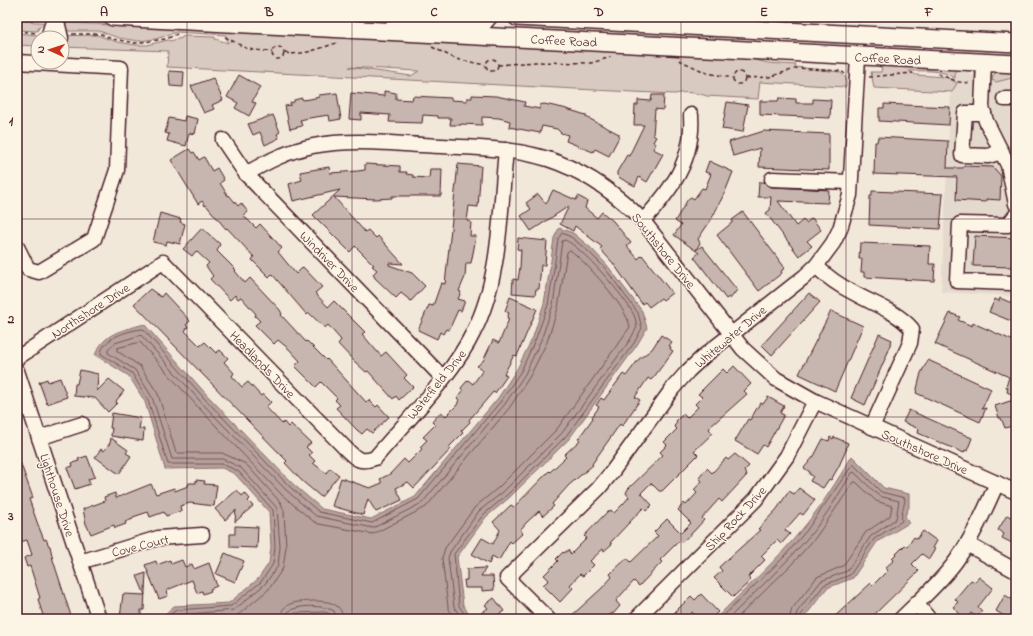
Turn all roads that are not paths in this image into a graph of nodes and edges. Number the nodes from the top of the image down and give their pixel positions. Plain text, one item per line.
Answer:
1 (55, 17) edge
2 (113, 17) edge
3 (490, 17) edge
4 (517, 17) edge
5 (53, 30) edge
6 (384, 31) junction
7 (1016, 43) edge
8 (1016, 53) edge
9 (858, 57) junction
10 (17, 62) edge
11 (30, 62) edge
12 (984, 63) junction
13 (70, 64) edge
14 (1016, 64) edge
15 (984, 113) junction
16 (691, 115) dead end
17 (223, 140) dead end
18 (506, 150) junction
19 (1002, 152) junction
20 (246, 174) junction
21 (772, 179) dead end
22 (850, 182) junction
23 (1016, 204) edge
24 (1016, 214) edge
25 (643, 222) junction
26 (17, 247) edge
27 (163, 262) joint
28 (816, 266) junction
29 (1011, 283) dead end
30 (731, 335) junction
31 (17, 358) edge
32 (17, 371) edge
33 (443, 378) junction
34 (814, 401) junction
35 (82, 424) dead end
36 (872, 427) junction
37 (39, 438) junction
38 (365, 461) joint
39 (997, 483) junction
40 (1016, 492) edge
41 (202, 535) dead end
42 (967, 544) junction
43 (80, 562) junction
44 (1016, 571) edge
45 (916, 603) junction
46 (99, 619) edge
47 (548, 619) edge
48 (636, 619) edge
49 (901, 619) edge
50 (929, 619) edge

1 - 5 street
2 - 6 main road, Coffee Road
3 - 6 street
4 - 7 main road, Coffee Road
6 - 9 main road, Coffee Road
8 - 12 main road
9 - 12 main road, Coffee Road
9 - 22 street, Whitewater Drive
10 - 11 street
12 - 14 main road, Coffee Road
12 - 15 street
13 - 26 street
15 - 19 street
15 - 19 street
16 - 25 street
17 - 20 street, Windriver Drive
18 - 20 street, Southshore Drive
18 - 25 street, Southshore Drive
18 - 33 street, Waterfield Drive
19 - 23 street
20 - 33 street, Windriver Drive
21 - 22 street
22 - 28 street, Whitewater Drive
24 - 29 street
25 - 30 street, Southshore Drive
27 - 31 street, Northshore Drive
27 - 38 street, Headlands Drive
28 - 30 street, Whitewater Drive
28 - 36 street
30 - 34 street, Southshore Drive
30 - 47 street, Whitewater Drive
32 - 37 street, Lighthouse Drive
33 - 38 street, Waterfield Drive
34 - 36 street, Southshore Drive
34 - 48 street, Ship Rock Drive
35 - 37 street
36 - 39 street, Southshore Drive
37 - 43 street, Lighthouse Drive
39 - 40 street, Southshore Drive
39 - 42 street
41 - 43 street, Cove Court
42 - 44 street
42 - 45 street
43 - 46 street, Lighthouse Drive
45 - 49 street
45 - 50 street

